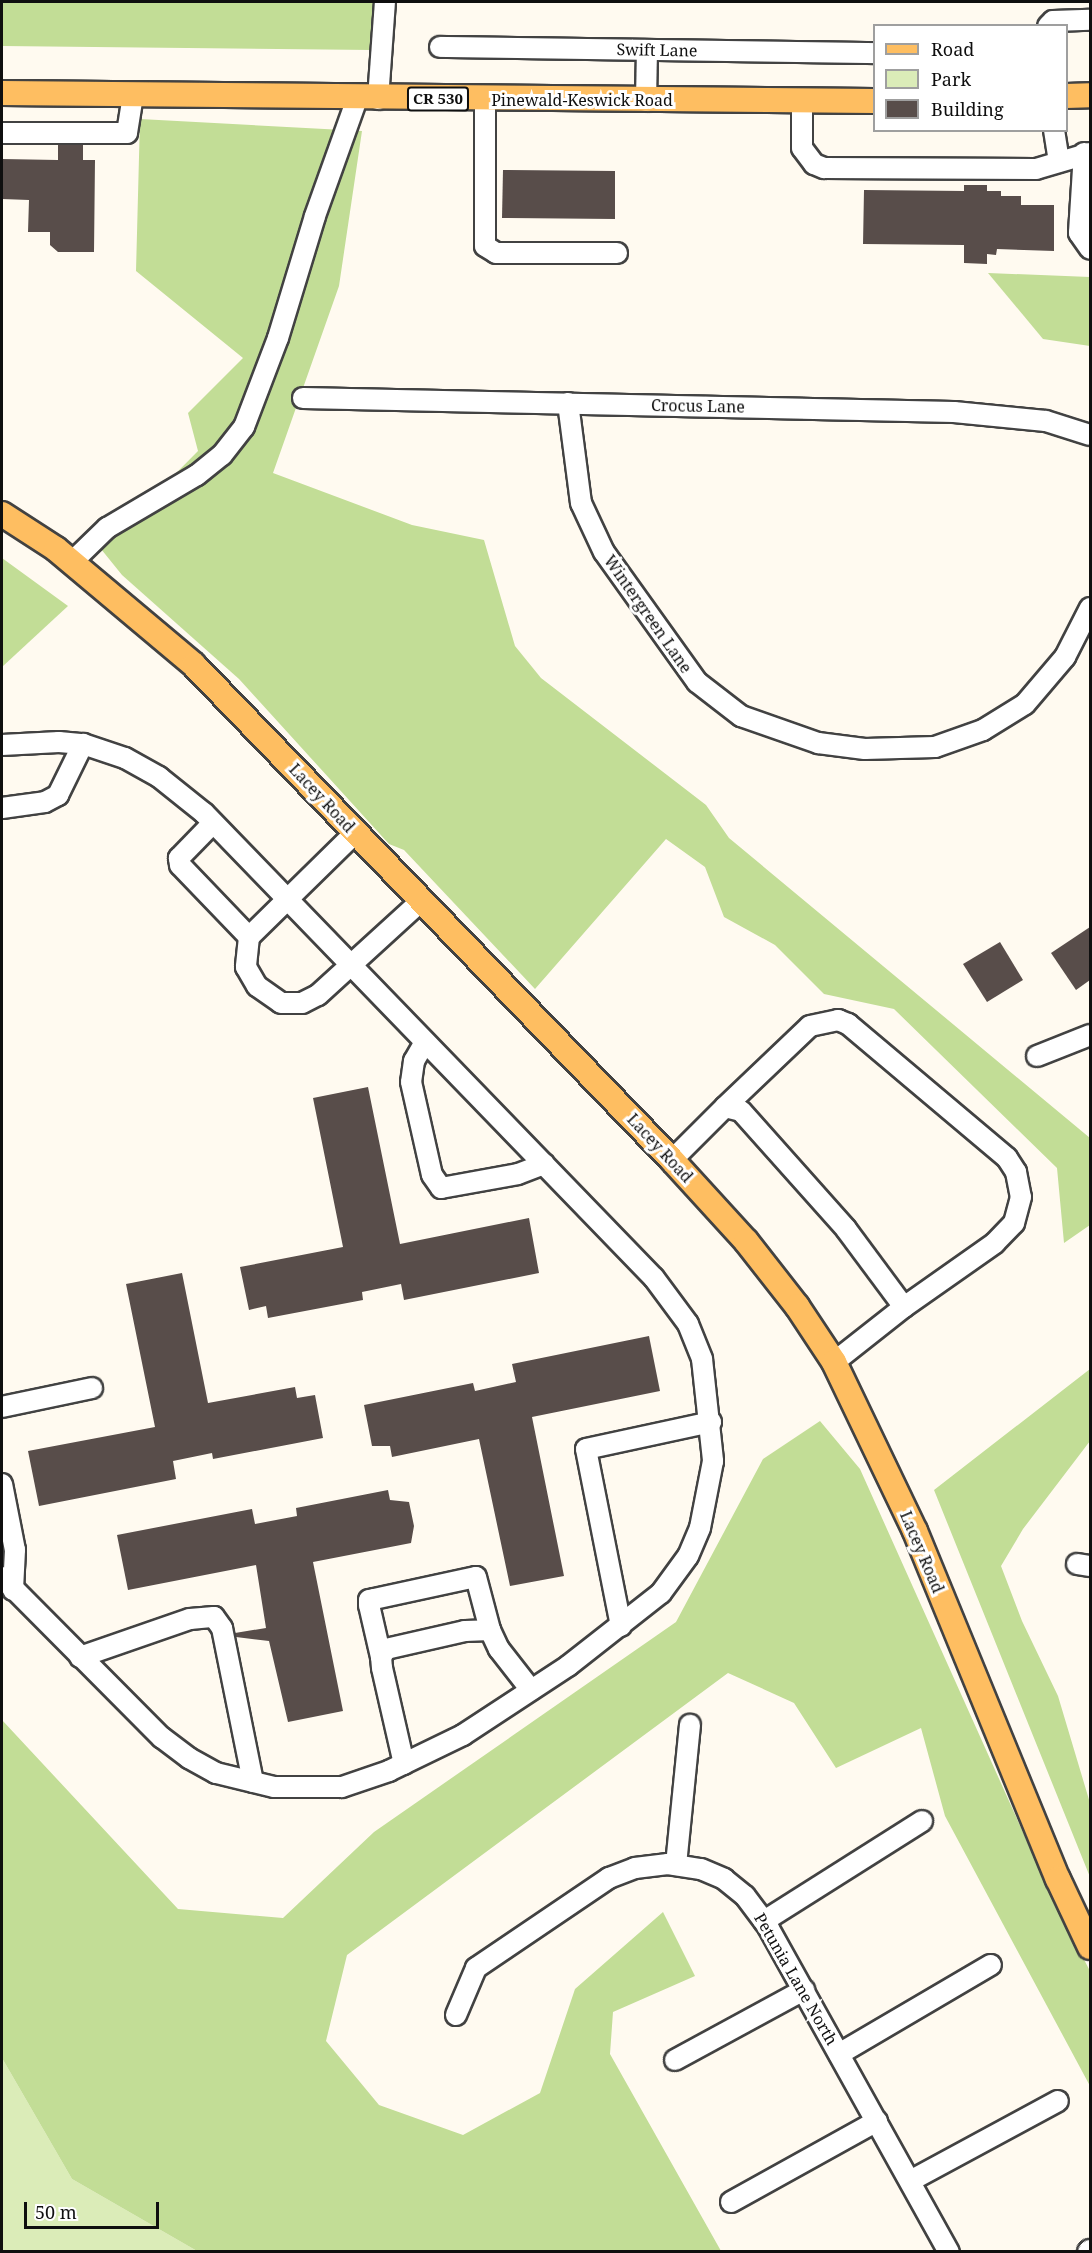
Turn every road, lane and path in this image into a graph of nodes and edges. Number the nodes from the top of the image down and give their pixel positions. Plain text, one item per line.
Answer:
1 (385, 2) edge
2 (1090, 20) edge
3 (1050, 24) edge
4 (440, 47) dead end
5 (646, 50) junction
6 (873, 53) edge
7 (2, 93) edge
8 (134, 95) junction
9 (1090, 95) edge
10 (1068, 96) edge
11 (368, 99) junction
12 (485, 100) junction
13 (645, 101) junction
14 (873, 101) edge
15 (802, 102) junction
16 (1054, 132) edge
17 (2, 133) edge
18 (1087, 153) edge
19 (1059, 162) junction
20 (1087, 197) edge
21 (1090, 249) edge
22 (617, 253) dead end
23 (303, 398) dead end
24 (568, 403) junction
25 (1090, 435) edge
26 (2, 514) edge
27 (72, 562) junction
28 (1090, 608) edge
29 (83, 744) junction
30 (2, 745) edge
31 (2, 808) edge
32 (213, 823) junction
33 (355, 833) junction
34 (286, 897) junction
35 (422, 901) junction
36 (249, 937) junction
37 (351, 964) junction
38 (1090, 1035) edge
39 (425, 1042) junction
40 (1037, 1056) dead end
41 (725, 1107) junction
42 (672, 1160) junction
43 (544, 1164) junction
44 (904, 1307) junction
45 (834, 1362) junction
46 (92, 1388) dead end
47 (2, 1407) edge
48 (711, 1422) junction
49 (2, 1484) edge
50 (7, 1583) edge
51 (621, 1626) junction
52 (490, 1630) junction
53 (80, 1657) junction
54 (381, 1657) junction
55 (531, 1690) junction
56 (690, 1725) dead end
57 (404, 1764) junction
58 (253, 1782) junction
59 (922, 1821) dead end
60 (676, 1865) junction
61 (764, 1922) junction
62 (1090, 1947) edge
63 (992, 1965) dead end
64 (804, 1990) junction
65 (456, 2015) dead end
66 (839, 2054) junction
67 (675, 2060) dead end
68 (1058, 2101) dead end
69 (877, 2121) junction
70 (910, 2181) junction
71 (731, 2202) dead end
72 (949, 2252) edge

1 - 11 street
2 - 3 street
4 - 5 street, Swift Lane
5 - 6 street, Swift Lane
5 - 13 street
7 - 8 main road, Pinewald-Keswick Road / CR 530
8 - 11 main road, Pinewald-Keswick Road / CR 530
8 - 17 street
9 - 10 main road
11 - 12 main road, Pinewald-Keswick Road / CR 530
11 - 27 street
12 - 13 main road, Pinewald-Keswick Road / CR 530
12 - 22 street
13 - 15 main road, Pinewald-Keswick Road / CR 530
14 - 15 main road, Pinewald-Keswick Road / CR 530
15 - 19 street
16 - 19 street
18 - 19 street
18 - 20 street
20 - 21 street
23 - 24 street, Crocus Lane
24 - 25 street, Crocus Lane
24 - 28 street, Wintergreen Lane
26 - 27 main road, Lacey Road
27 - 33 main road, Lacey Road
29 - 30 street
29 - 31 street
29 - 32 street
32 - 34 street
32 - 36 street
33 - 34 street
33 - 35 main road, Lacey Road
34 - 36 street
34 - 37 street
35 - 37 street
35 - 42 main road, Lacey Road
36 - 37 street
37 - 39 street
38 - 40 street
39 - 43 street
39 - 43 street
41 - 42 street
41 - 44 street
41 - 44 street
42 - 45 main road, Lacey Road
43 - 48 street
44 - 45 street
45 - 62 main road, Lacey Road
46 - 47 street
48 - 51 street
48 - 51 street
49 - 50 street
50 - 53 street
51 - 55 street
52 - 54 street
52 - 54 street
52 - 55 street
53 - 58 street
53 - 58 street
54 - 57 street
55 - 57 street
56 - 60 street
57 - 58 street
59 - 61 street
60 - 61 street, Petunia Lane North
60 - 65 street, Petunia Lane North
61 - 64 street, Petunia Lane North
63 - 66 street
64 - 66 street, Petunia Lane North
64 - 67 street
66 - 69 street, Petunia Lane North
68 - 70 street
69 - 70 street, Petunia Lane North
69 - 71 street
70 - 72 street, Petunia Lane North

